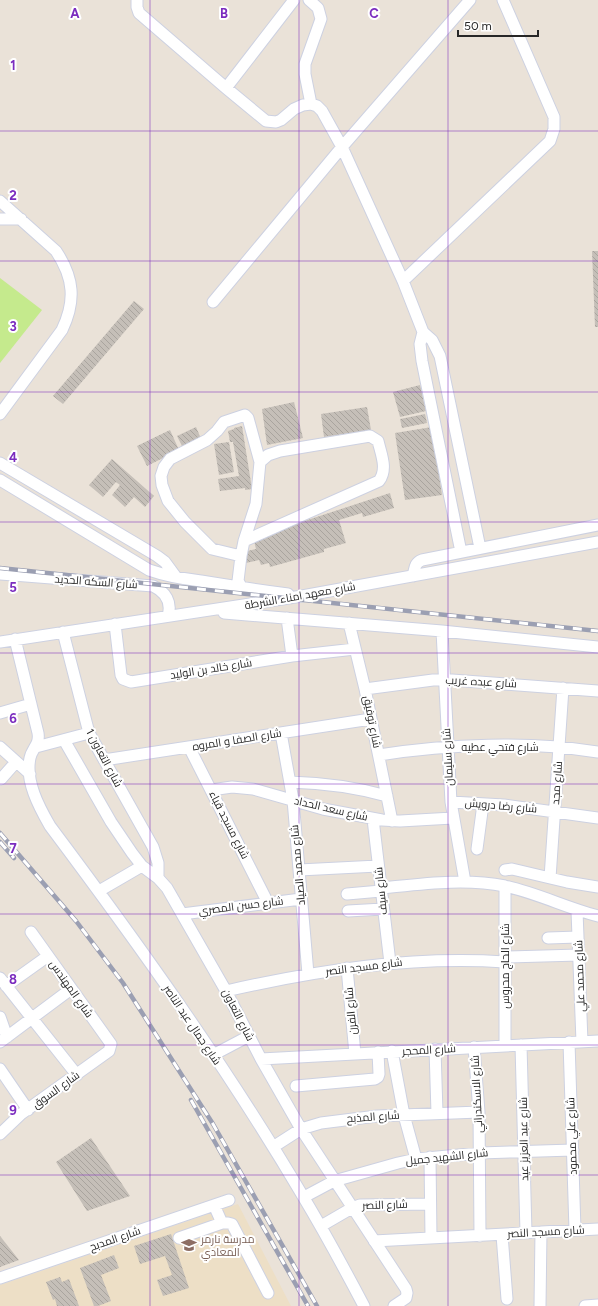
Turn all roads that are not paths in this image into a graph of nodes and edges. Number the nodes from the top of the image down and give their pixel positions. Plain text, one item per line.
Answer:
1 (137, 0) edge
2 (294, 0) edge
3 (310, 0) edge
4 (470, 0) edge
5 (503, 0) edge
6 (226, 88) junction
7 (311, 104) junction
8 (342, 147) junction
9 (0, 201) edge
10 (0, 219) edge
11 (22, 219) junction
12 (403, 281) junction
13 (213, 302) dead end
14 (423, 332) junction
15 (0, 414) edge
16 (260, 462) junction
17 (0, 463) edge
18 (25, 478) junction
19 (0, 480) edge
20 (5, 489) edge
21 (598, 525) edge
22 (244, 540) junction
23 (598, 542) edge
24 (480, 548) junction
25 (461, 552) junction
26 (241, 556) junction
27 (0, 574) edge
28 (413, 576) junction
29 (176, 577) junction
30 (242, 588) junction
31 (302, 596) junction
32 (205, 611) junction
33 (168, 616) junction
34 (287, 618) junction
35 (349, 623) junction
36 (115, 624) junction
37 (63, 632) junction
38 (442, 632) junction
39 (15, 639) junction
40 (0, 642) edge
41 (598, 647) edge
42 (355, 649) junction
43 (292, 656) junction
44 (444, 680) junction
45 (563, 688) junction
46 (365, 689) junction
47 (598, 691) edge
48 (31, 704) junction
49 (0, 712) edge
50 (371, 719) junction
51 (90, 733) junction
52 (281, 733) junction
53 (64, 740) junction
54 (0, 747) edge
55 (36, 747) junction
56 (189, 747) junction
57 (447, 747) junction
58 (559, 747) junction
59 (598, 752) edge
60 (379, 756) junction
61 (104, 760) junction
62 (16, 762) junction
63 (30, 774) junction
64 (1, 779) edge
65 (290, 782) junction
66 (211, 790) junction
67 (387, 796) junction
68 (293, 800) junction
69 (451, 802) junction
70 (483, 804) junction
71 (555, 812) junction
72 (373, 818) junction
73 (453, 818) junction
74 (598, 818) edge
75 (392, 821) junction
76 (477, 849) dead end
77 (142, 866) junction
78 (378, 866) junction
79 (299, 870) junction
80 (505, 870) dead end
81 (158, 878) junction
82 (550, 878) junction
83 (465, 882) junction
84 (506, 886) junction
85 (598, 887) edge
86 (381, 890) junction
87 (99, 891) junction
88 (347, 894) dead end
89 (301, 899) junction
90 (268, 903) junction
91 (383, 910) junction
92 (577, 910) junction
93 (348, 911) dead end
94 (182, 914) junction
95 (598, 916) edge
96 (31, 932) dead end
97 (578, 937) junction
98 (548, 938) dead end
99 (579, 955) junction
100 (48, 956) junction
101 (505, 960) junction
102 (390, 963) junction
103 (347, 968) junction
104 (308, 974) junction
105 (3, 984) edge
106 (71, 989) junction
107 (226, 991) junction
108 (0, 1017) edge
109 (32, 1018) junction
110 (249, 1036) junction
111 (3, 1040) edge
112 (570, 1042) junction
113 (582, 1042) junction
114 (598, 1042) edge
115 (522, 1044) junction
116 (505, 1045) junction
117 (111, 1046) joint
118 (474, 1047) junction
119 (435, 1049) junction
120 (392, 1051) junction
121 (378, 1052) junction
122 (355, 1054) junction
123 (213, 1055) junction
124 (261, 1059) junction
125 (0, 1069) edge
126 (77, 1075) junction
127 (296, 1086) dead end
128 (28, 1110) junction
129 (479, 1112) junction
130 (437, 1113) junction
131 (404, 1115) junction
132 (301, 1129) junction
133 (0, 1134) edge
134 (273, 1147) junction
135 (573, 1150) junction
136 (524, 1152) junction
137 (480, 1153) junction
138 (430, 1157) junction
139 (416, 1159) junction
140 (334, 1181) junction
141 (304, 1197) junction
142 (229, 1200) dead end
143 (430, 1204) junction
144 (214, 1205) junction
145 (352, 1208) junction
146 (222, 1223) junction
147 (321, 1226) junction
148 (598, 1229) edge
149 (575, 1230) junction
150 (541, 1232) junction
151 (526, 1233) junction
152 (502, 1235) junction
153 (480, 1236) junction
154 (179, 1238) dead end
155 (431, 1238) junction
156 (374, 1241) junction
157 (0, 1278) edge
158 (268, 1293) dead end
159 (507, 1299) dead end
160 (598, 1305) edge
161 (364, 1306) edge
162 (394, 1306) edge
163 (540, 1306) edge
164 (585, 1306) edge

1 - 6 street
2 - 6 street
3 - 7 street
4 - 8 street
5 - 12 street
6 - 7 street
7 - 8 street
8 - 12 street
8 - 13 street
9 - 11 street
10 - 11 street
11 - 15 street
12 - 14 street
14 - 24 street
14 - 25 street
16 - 22 street
16 - 22 street
16 - 26 street
17 - 18 street
18 - 20 street
18 - 29 street
19 - 20 street
20 - 29 street
21 - 24 street
22 - 26 street
23 - 28 street, شارع معهد امناء الشرطة
24 - 25 street
25 - 28 street
26 - 30 street
27 - 33 street, شارع السكه الحديد
28 - 31 street, شارع معهد امناء الشرطة
29 - 30 street
30 - 31 street
31 - 32 street, شارع معهد امناء الشرطة
32 - 33 street, شارع معهد امناء الشرطة
32 - 34 street
33 - 36 street, شارع معهد امناء الشرطة
34 - 35 street
34 - 43 street
35 - 38 street
35 - 42 street, شارع توفيق
36 - 37 street, شارع معهد امناء الشرطة
36 - 43 street, شارع خالد بن الوليد
37 - 39 street, شارع معهد امناء الشرطة
37 - 51 street, شارع التعاون 1
38 - 41 street
38 - 44 street, شارع سليمان
39 - 40 street, شارع معهد امناء الشرطة
39 - 48 street, شارع جمال عبد الناصر
42 - 43 street, شارع خالد بن الوليد
42 - 46 street, شارع توفيق
44 - 45 street, شارع عبده غريب
44 - 46 street, شارع عبده غريب
44 - 57 street, شارع سليمان
45 - 47 street, شارع عبده غريب
45 - 58 street, شارع مجد
46 - 50 street, شارع توفيق
48 - 49 street
48 - 55 street, شارع جمال عبد الناصر
50 - 52 street, شارع الصفا و المروه
50 - 60 street, شارع توفيق
51 - 53 street
51 - 61 street, شارع التعاون 1
52 - 56 street, شارع الصفا و المروه
52 - 65 street, شارع محمد الصياد
53 - 55 street
53 - 77 street, شارع التعاون
54 - 62 street
55 - 63 street, شارع جمال عبد الناصر
56 - 61 street, شارع الصفا و المروه
56 - 66 street, شارع مسجد قباء
57 - 58 street, شارع فتحي عطيه
57 - 60 street, شارع فتحي عطيه
57 - 69 street, شارع سليمان
58 - 59 street, شارع فتحي عطيه
58 - 71 street, شارع مجد
60 - 67 street, شارع توفيق
61 - 81 street, شارع التعاون 1
62 - 63 street
62 - 64 street
63 - 87 street, شارع جمال عبد الناصر
65 - 67 street
65 - 68 street, شارع محمد الصياد
66 - 68 street, شارع سعد الحداد
66 - 90 street, شارع مسجد قباء
67 - 75 street, شارع توفيق
68 - 72 street, شارع سعد الحداد
68 - 79 street, شارع محمد الصياد
69 - 70 street, شارع رضا درويش
69 - 73 street, شارع سليمان
70 - 71 street, شارع رضا درويش
70 - 76 street
71 - 74 street, شارع رضا درويش
71 - 82 street, شارع مجد
72 - 75 street, شارع سعد الحداد
72 - 78 street, شارع سيف
73 - 75 street, شارع سعد الحداد
73 - 83 street, شارع سليمان
77 - 81 street, شارع التعاون
77 - 87 street
78 - 79 street
78 - 86 street, شارع سيف
79 - 89 street, شارع محمد الصياد
80 - 82 street
81 - 94 street, شارع التعاون
82 - 85 street
83 - 84 street
83 - 86 street
84 - 92 street
84 - 101 street, شارع الحاج محروس
86 - 88 street
86 - 91 street, شارع سيف
87 - 123 street, شارع جمال عبد الناصر
89 - 90 street, شارع حسن المصري
89 - 104 street, شارع محمد الصياد
90 - 94 street, شارع حسن المصري
91 - 93 street
91 - 102 street, شارع سيف
92 - 95 street
92 - 97 street, شارع محمد علي
94 - 107 street, شارع التعاون
96 - 100 street, شارع المهندس
97 - 98 street
97 - 99 street, شارع محمد علي
99 - 101 street, شارع مسجد النصر
99 - 113 street, شارع محمد علي
100 - 105 street
100 - 106 street, شارع المهندس
101 - 102 street, شارع مسجد النصر
101 - 116 street, شارع الحاج محروس
102 - 103 street, شارع مسجد النصر
103 - 104 street, شارع مسجد النصر
103 - 122 street, شارع الفرن
104 - 107 street, شارع مسجد النصر
105 - 109 street
106 - 109 street
106 - 117 street, شارع المهندس
107 - 110 street, شارع التعاون
108 - 111 street
109 - 111 street
109 - 126 street
110 - 123 street
110 - 124 street, شارع التعاون
112 - 113 street, شارع المحجر
112 - 115 street, شارع المحجر
112 - 135 street, شارع علي محمود
113 - 114 street, شارع المحجر
115 - 116 street, شارع المحجر
115 - 136 street, شارع عبد العزيز عيد
116 - 118 street, شارع المحجر
117 - 126 street, شارع السوق
118 - 119 street, شارع المحجر
118 - 129 street, شارع الاسكندراني
119 - 120 street, شارع المحجر
119 - 130 street
120 - 121 street, شارع المحجر
120 - 131 street
121 - 122 street, شارع المحجر
121 - 127 street
122 - 124 street, شارع المحجر
123 - 134 street, شارع جمال عبد الناصر
124 - 132 street, شارع التعاون
125 - 128 street
126 - 128 street, شارع السوق
128 - 133 street, شارع السوق
129 - 130 street, شارع المذبح
129 - 137 street, شارع الاسكندراني
130 - 131 street, شارع المذبح
131 - 132 street, شارع المذبح
131 - 139 street
132 - 134 street, شارع المذبح
132 - 140 street, شارع التعاون
134 - 141 street, شارع جمال عبد الناصر
135 - 136 street, شارع الشهيد جميل
135 - 149 street, شارع علي محمود
136 - 137 street, شارع الشهيد جميل
136 - 151 street, شارع عبد العزيز عيد
137 - 138 street, شارع الشهيد جميل
137 - 153 street, شارع الاسكندراني
138 - 139 street, شارع الشهيد جميل
138 - 143 street
139 - 140 street, شارع الشهيد جميل
140 - 141 street, شارع الشهيد جميل
140 - 145 street, شارع التعاون
141 - 147 street, شارع جمال عبد الناصر
142 - 144 street, شارع المدبح
143 - 145 street, شارع النصر
143 - 155 street
144 - 146 street
144 - 157 street, شارع المدبح
145 - 147 street, شارع النصر
145 - 156 street, شارع التعاون
146 - 154 street
146 - 158 street
147 - 161 street, شارع جمال عبد الناصر
148 - 149 street, شارع مسجد النصر
149 - 150 street, شارع مسجد النصر
150 - 151 street, شارع مسجد النصر
150 - 163 street
151 - 152 street, شارع مسجد النصر
152 - 153 street, شارع مسجد النصر
152 - 159 street
153 - 155 street, شارع مسجد النصر
155 - 156 street, شارع مسجد النصر
156 - 162 street, شارع التعاون
160 - 164 street

